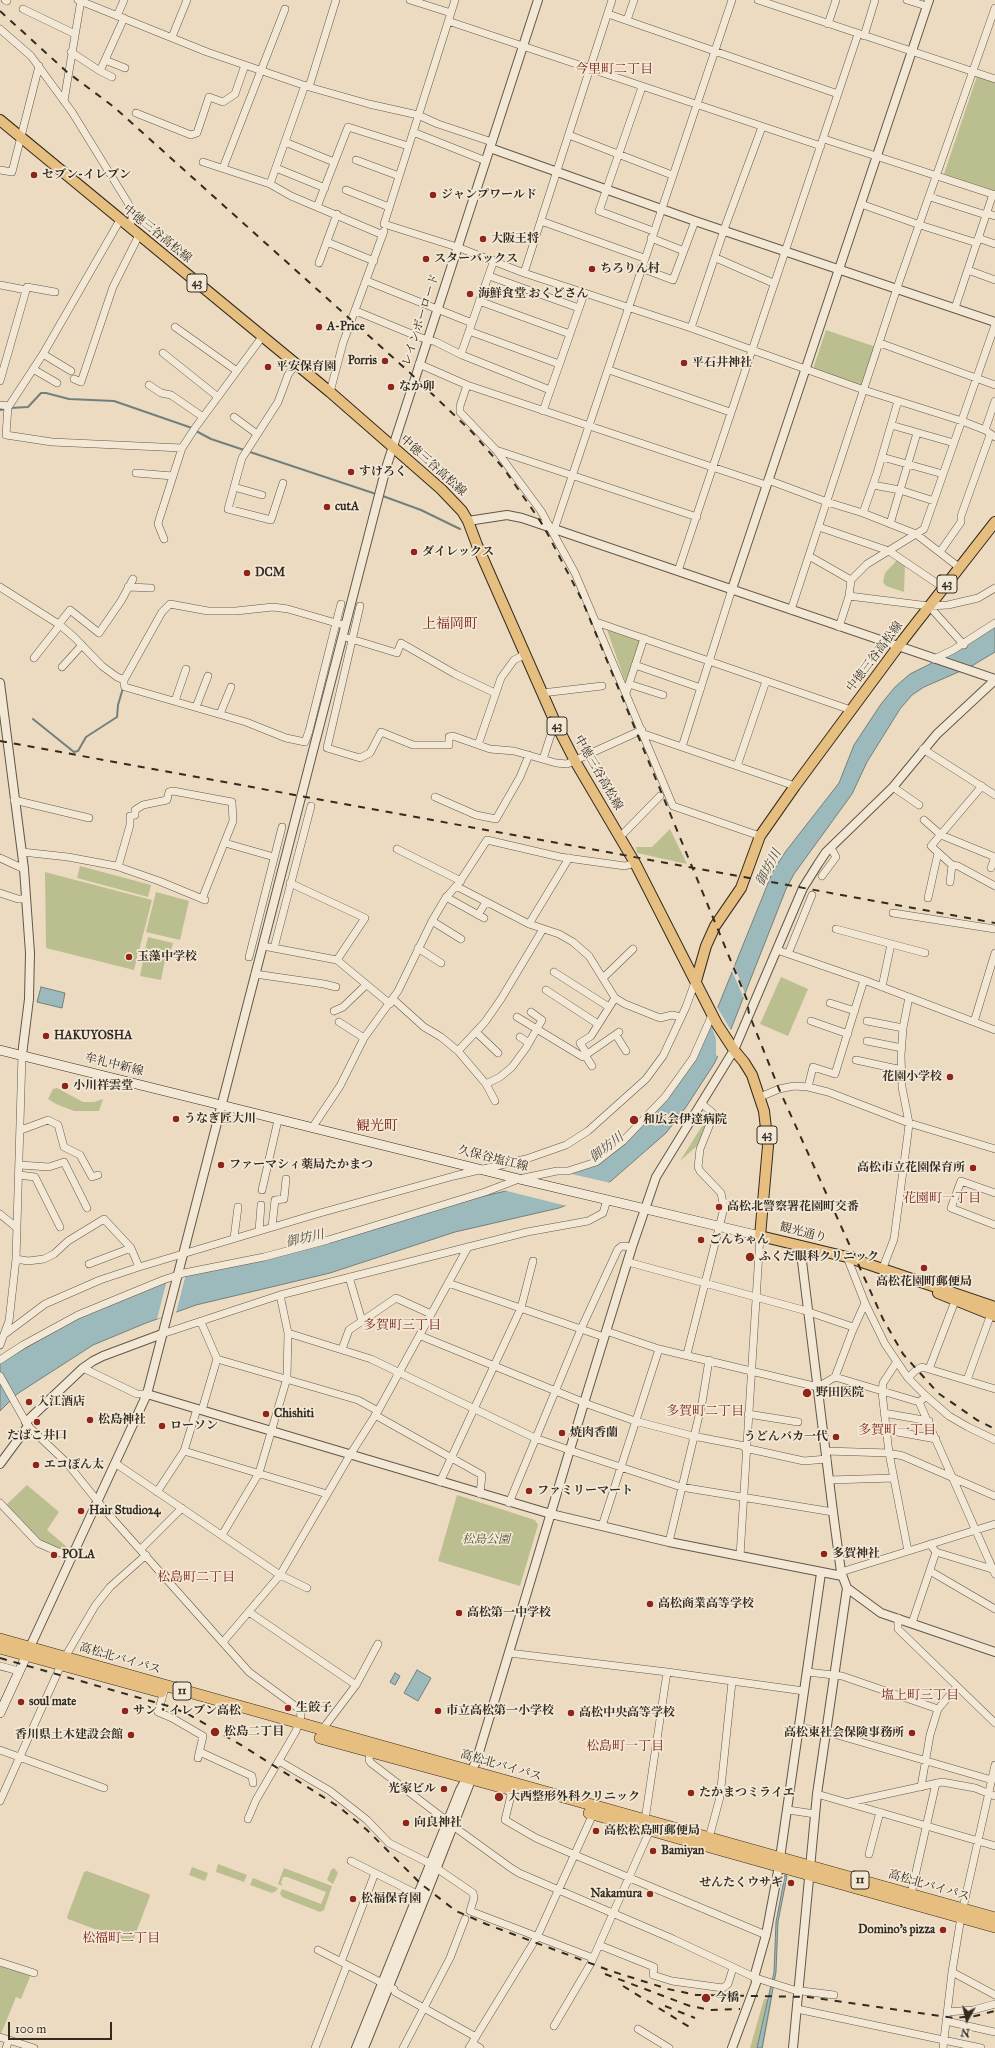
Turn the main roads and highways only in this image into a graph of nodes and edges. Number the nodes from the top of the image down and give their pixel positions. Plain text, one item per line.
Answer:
1 (0, 120) edge
2 (995, 522) edge
3 (696, 981) junction
4 (0, 1050) edge
5 (222, 1103) joint
6 (760, 1236) junction
7 (907, 1279) junction
8 (994, 1313) edge
9 (0, 1639) edge
10 (0, 1648) edge
11 (28, 1651) junction
12 (0, 1713) edge
13 (297, 1727) junction
14 (470, 1776) junction
15 (647, 1825) junction
16 (780, 1862) junction
17 (809, 1870) junction
18 (962, 1913) junction
19 (995, 1918) edge
20 (995, 1927) edge

1 - 3 main road, 中徳三谷高松線 / 43
2 - 3 main road, 中徳三谷高松線 / 43
3 - 6 main road, 中徳三谷高松線 / 43
4 - 5 main road, 牟礼中新線
5 - 6 main road, 久保谷塩江線
6 - 7 main road, 観光通り
7 - 8 main road, 観光通り
7 - 8 main road, 観光通り
9 - 11 highway, 高松北バイパス / 11
10 - 11 highway, 高松北バイパス / 11
11 - 12 main road
11 - 13 highway, 高松北バイパス / 11
13 - 14 highway, 高松北バイパス / 11
13 - 14 highway, 高松北バイパス / 11
14 - 15 highway, 高松北バイパス / 11
14 - 15 highway, 高松北バイパス / 11
15 - 16 highway, 高松北バイパス / 11
15 - 16 highway, 高松北バイパス / 11
16 - 17 highway, 高松北バイパス / 11
17 - 18 highway, 高松北バイパス / 11
17 - 18 highway, 高松北バイパス / 11
18 - 19 highway, 高松北バイパス / 11
18 - 20 highway, 高松北バイパス / 11

